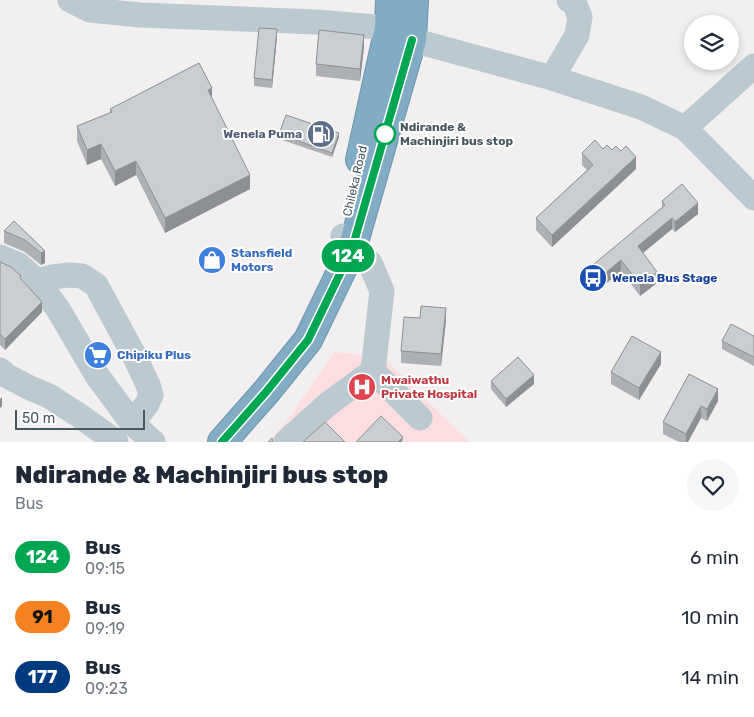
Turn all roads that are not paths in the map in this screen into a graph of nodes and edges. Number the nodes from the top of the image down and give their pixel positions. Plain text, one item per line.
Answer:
1 (70, 0) edge
2 (390, 0) edge
3 (414, 0) edge
4 (570, 0) edge
5 (401, 34) junction
6 (754, 66) edge
7 (552, 78) junction
8 (685, 128) junction
9 (754, 198) edge
10 (348, 242) junction
11 (0, 257) edge
12 (37, 281) junction
13 (0, 370) edge
14 (373, 371) junction
15 (420, 418) dead end
16 (132, 423) junction
17 (107, 438) edge
18 (154, 442) edge
19 (202, 442) edge
20 (222, 442) edge
21 (286, 442) edge

1 - 5 street
2 - 5 highway
3 - 5 highway
4 - 7 street
5 - 7 street
5 - 10 highway, Chileka Road
6 - 8 street
7 - 8 street
8 - 9 street
10 - 14 street
10 - 19 highway, Chileka Road
10 - 20 highway
11 - 12 street
12 - 16 street
12 - 16 street
13 - 17 street
14 - 15 street
14 - 21 street
16 - 18 street

